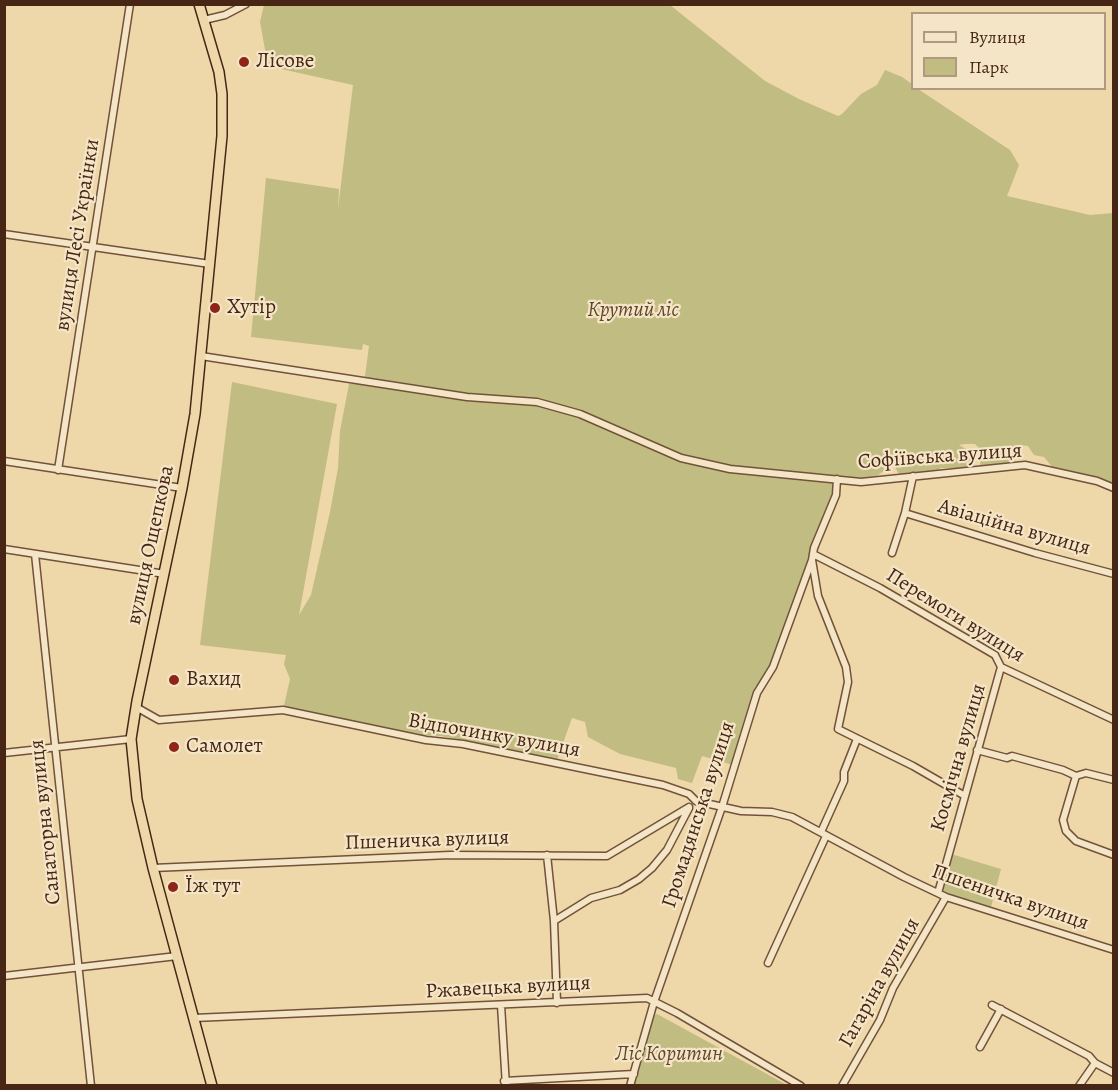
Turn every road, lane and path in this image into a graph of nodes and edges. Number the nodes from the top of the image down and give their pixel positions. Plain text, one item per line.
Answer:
1 (130, 4) edge
2 (199, 4) edge
3 (246, 4) edge
4 (204, 20) junction
5 (4, 234) edge
6 (93, 247) junction
7 (210, 264) junction
8 (201, 356) junction
9 (4, 461) edge
10 (58, 470) junction
11 (913, 476) junction
12 (837, 479) junction
13 (182, 488) junction
14 (1113, 488) edge
15 (904, 513) junction
16 (4, 549) edge
17 (892, 553) dead end
18 (35, 554) junction
19 (812, 557) junction
20 (165, 574) junction
21 (1113, 574) edge
22 (1001, 667) junction
23 (136, 707) junction
24 (1113, 720) edge
25 (131, 739) junction
26 (857, 739) junction
27 (55, 748) junction
28 (977, 750) junction
29 (4, 753) edge
30 (1076, 776) junction
31 (1113, 780) edge
32 (965, 796) junction
33 (696, 801) junction
34 (689, 807) junction
35 (722, 807) junction
36 (824, 834) junction
37 (547, 855) junction
38 (1113, 855) edge
39 (153, 868) junction
40 (938, 893) junction
41 (946, 897) junction
42 (554, 921) junction
43 (1113, 950) edge
44 (177, 956) junction
45 (768, 963) dead end
46 (79, 968) junction
47 (4, 976) edge
48 (654, 1002) junction
49 (557, 1003) junction
50 (501, 1005) junction
51 (992, 1005) dead end
52 (1001, 1009) junction
53 (194, 1018) junction
54 (980, 1047) dead end
55 (1095, 1063) junction
56 (1113, 1073) edge
57 (634, 1074) junction
58 (505, 1083) edge
59 (91, 1086) edge
60 (212, 1086) edge
61 (630, 1086) edge
62 (801, 1086) edge
63 (842, 1086) edge
64 (1079, 1086) edge

1 - 6 street, вулиця Лесі Українки
2 - 4 highway, вулиця Ощепкова
3 - 4 street
4 - 7 highway, вулиця Ощепкова
5 - 6 street
6 - 7 street
6 - 10 street, вулиця Лесі Українки
7 - 8 highway, вулиця Ощепкова
8 - 12 street, Софіївська вулиця
8 - 13 highway, вулиця Ощепкова
9 - 10 street
10 - 13 street
11 - 12 street, Софіївська вулиця
11 - 14 street, Софіївська вулиця
11 - 15 street
12 - 19 street, Громадянська вулиця
13 - 20 highway, вулиця Ощепкова
15 - 17 street
15 - 21 street, Авіаційна вулиця
16 - 18 street
18 - 20 street
18 - 27 street, Санаторна вулиця
19 - 22 street, Перемоги вулиця
19 - 26 street
19 - 35 street, Громадянська вулиця
20 - 23 highway, вулиця Ощепкова
22 - 24 street, Перемоги вулиця
22 - 28 street, Космічна вулиця
23 - 25 highway, вулиця Ощепкова
23 - 33 street, Відпочинку вулиця
25 - 27 street
25 - 39 highway, вулиця Ощепкова
26 - 32 street
26 - 36 street
27 - 29 street
27 - 46 street, Санаторна вулиця
28 - 30 street
28 - 32 street, Космічна вулиця
30 - 31 street
30 - 38 street
32 - 40 street, Космічна вулиця
33 - 34 street
33 - 35 street, Пшеничка вулиця
34 - 37 street, Пшеничка вулиця
34 - 42 street
35 - 36 street, Пшеничка вулиця
35 - 48 street, Громадянська вулиця
36 - 40 street, Пшеничка вулиця
36 - 45 street
37 - 39 street, Пшеничка вулиця
37 - 42 street
39 - 44 highway, вулиця Ощепкова
40 - 41 street, Пшеничка вулиця
41 - 43 street, Пшеничка вулиця
41 - 63 street, Гагаріна вулиця
42 - 49 street
44 - 46 street
44 - 53 highway, вулиця Ощепкова
46 - 47 street
46 - 59 street, Санаторна вулиця
48 - 49 street, Ржавецька вулиця
48 - 57 street, Громадянська вулиця
48 - 62 street, Ржавецька вулиця
49 - 50 street, Ржавецька вулиця
50 - 53 street, Ржавецька вулиця
50 - 58 street
51 - 52 street
52 - 54 street
52 - 55 street
53 - 60 highway, вулиця Ощепкова
55 - 56 street
55 - 64 street
57 - 58 street
57 - 61 street, Громадянська вулиця

